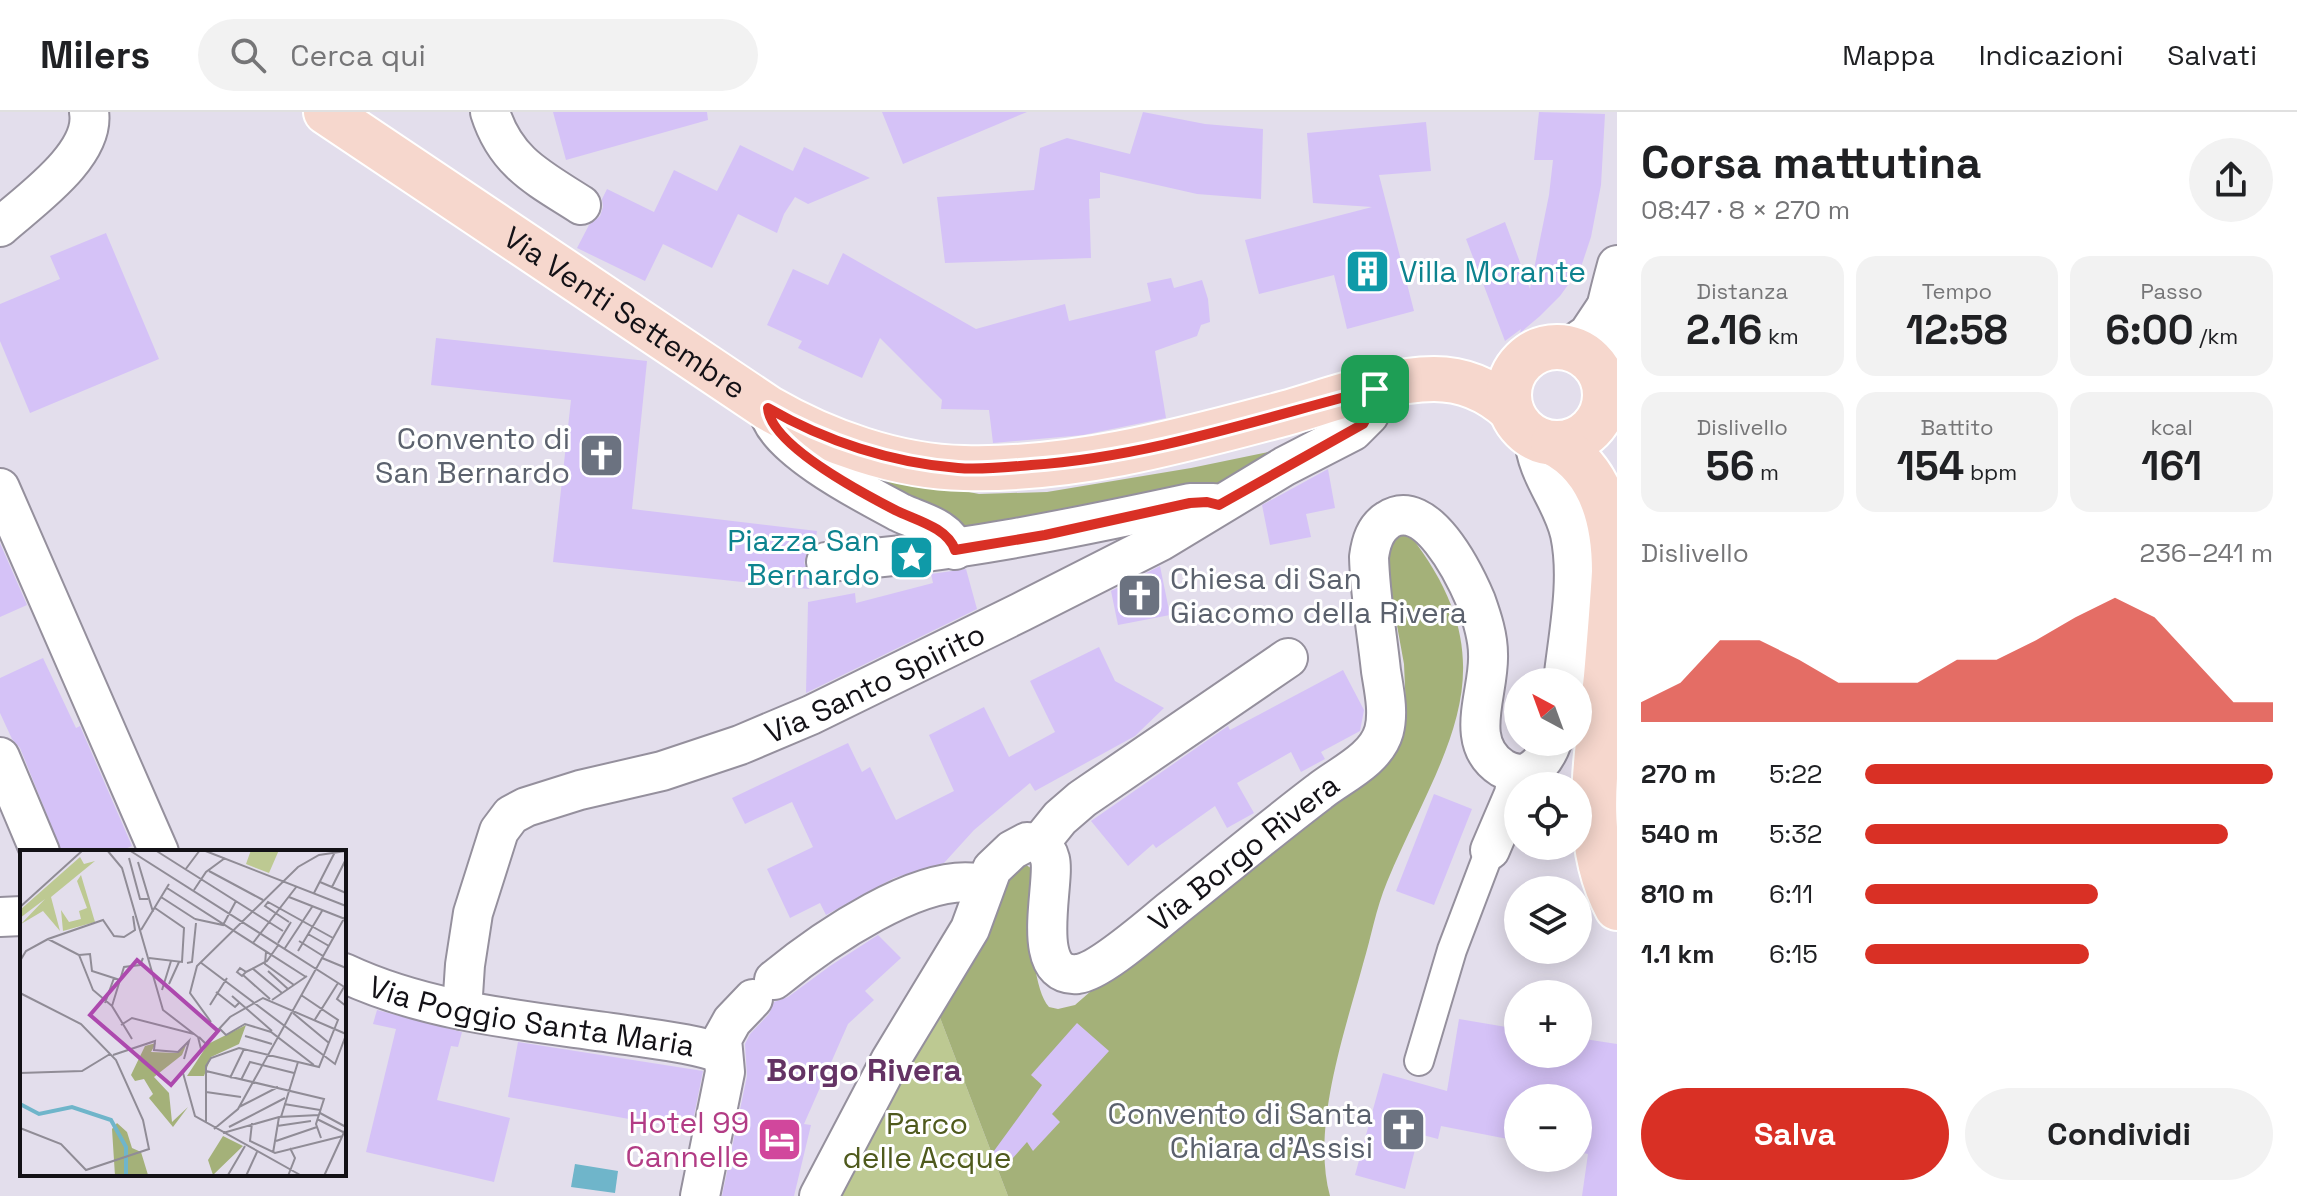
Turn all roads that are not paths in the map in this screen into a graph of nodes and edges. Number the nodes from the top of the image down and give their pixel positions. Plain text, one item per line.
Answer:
1 (89, 112) edge
2 (326, 112) edge
3 (490, 112) edge
4 (581, 205) dead end
5 (0, 227) edge
6 (1617, 265) edge
7 (1584, 360) junction
8 (1519, 365) junction
9 (1464, 382) junction
10 (1375, 389) junction
11 (768, 408) junction
12 (1595, 423) junction
13 (1533, 430) junction
14 (1599, 490) junction
15 (1, 494) edge
16 (1219, 505) junction
17 (955, 550) junction
18 (826, 562) dead end
19 (1288, 658) dead end
20 (1564, 668) edge
21 (1543, 756) edge
22 (0, 757) edge
23 (1512, 772) edge
24 (1522, 772) edge
25 (1504, 817) edge
26 (1039, 844) junction
27 (39, 850) edge
28 (158, 850) edge
29 (1490, 850) joint
30 (985, 885) junction
31 (1617, 908) edge
32 (20, 916) edge
33 (0, 917) edge
34 (346, 974) edge
35 (462, 1010) junction
36 (723, 1054) junction
37 (1419, 1061) dead end
38 (700, 1196) edge
39 (819, 1196) edge

1 - 5 street
2 - 11 main road, Via Venti Settembre
3 - 4 street
6 - 7 street
7 - 8 main road
7 - 12 main road
8 - 9 main road, Via Venti Settembre
8 - 13 main road
9 - 10 main road, Via Venti Settembre
9 - 13 main road, Via Venti Settembre
10 - 11 main road, Via Venti Settembre
10 - 16 street, Via Santo Spirito
11 - 17 street
12 - 13 main road
12 - 14 main road, Via Venti Settembre
13 - 14 main road, Via Venti Settembre
13 - 20 street
14 - 31 main road, Via Venti Settembre
15 - 28 street
16 - 17 street
16 - 35 street, Via Santo Spirito
17 - 18 street
19 - 26 street
21 - 24 street
22 - 27 street
23 - 26 street, Via Borgo Rivera
25 - 29 street
26 - 30 street
29 - 37 street
30 - 36 street
30 - 39 street
32 - 33 street
34 - 35 street, Via Poggio Santa Maria
35 - 36 street, Via Poggio Santa Maria
36 - 38 street

